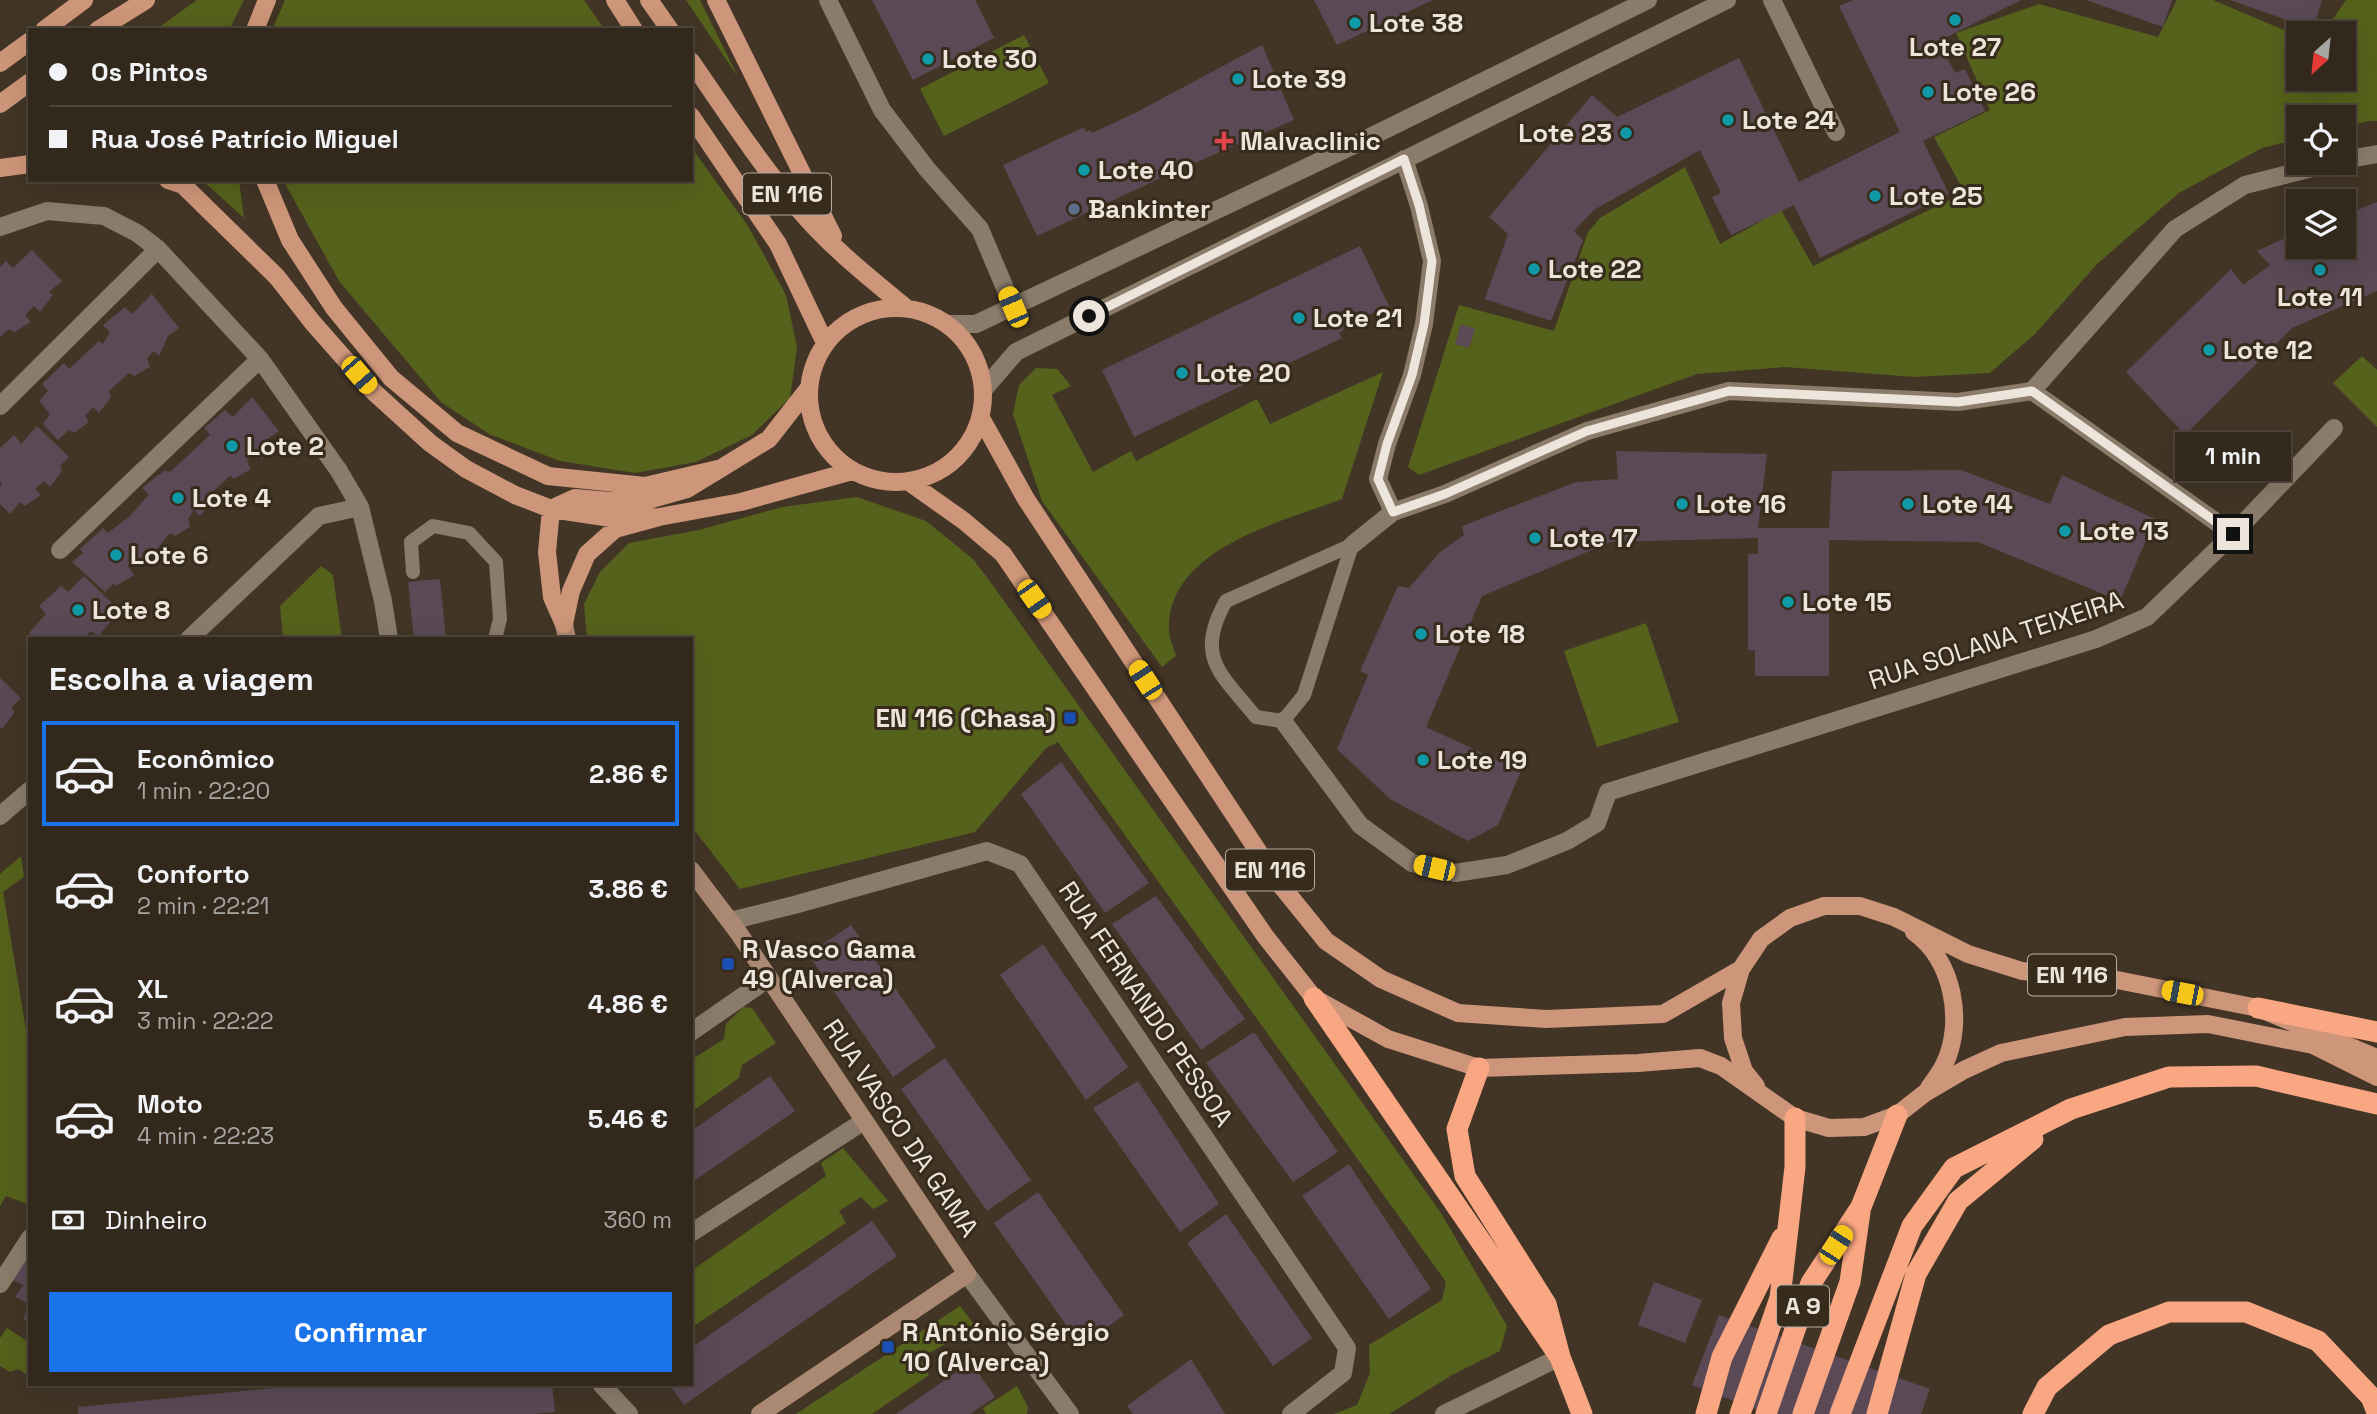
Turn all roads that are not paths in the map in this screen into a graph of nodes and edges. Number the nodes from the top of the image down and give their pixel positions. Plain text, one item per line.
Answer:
1 (84, 0) edge
2 (146, 0) edge
3 (267, 0) edge
4 (615, 0) edge
5 (649, 0) edge
6 (716, 0) edge
7 (828, 0) edge
8 (1648, 0) edge
9 (1727, 0) edge
10 (1772, 0) edge
11 (47, 28) edge
12 (101, 28) edge
13 (256, 28) edge
14 (633, 28) edge
15 (669, 28) edge
16 (28, 42) edge
17 (0, 63) edge
18 (693, 64) edge
19 (28, 83) edge
20 (0, 104) edge
21 (693, 119) edge
22 (1836, 132) dead end
23 (2377, 154) edge
24 (2356, 158) edge
25 (1404, 159) junction
26 (28, 164) edge
27 (0, 168) edge
28 (2286, 175) edge
29 (174, 182) edge
30 (266, 182) edge
31 (0, 227) edge
32 (158, 249) junction
33 (842, 255) junction
34 (905, 307) junction
35 (1013, 307) junction
36 (948, 324) junction
37 (825, 344) junction
38 (260, 359) junction
39 (808, 389) junction
40 (984, 389) junction
41 (2032, 391) junction
42 (0, 406) edge
43 (981, 418) junction
44 (2334, 428) dead end
45 (722, 468) junction
46 (852, 471) junction
47 (909, 482) junction
48 (360, 507) junction
49 (551, 509) junction
50 (1393, 512) junction
51 (659, 517) junction
52 (2233, 534) junction
53 (1352, 545) junction
54 (60, 550) dead end
55 (413, 572) dead end
56 (566, 631) edge
57 (191, 637) edge
58 (389, 637) edge
59 (496, 637) edge
60 (1283, 721) junction
61 (28, 792) edge
62 (0, 816) edge
63 (693, 873) edge
64 (1894, 917) junction
65 (730, 921) junction
66 (1741, 969) junction
67 (769, 978) junction
68 (1314, 998) junction
69 (2258, 1008) junction
70 (693, 1031) edge
71 (2377, 1032) edge
72 (2377, 1058) edge
73 (1479, 1068) junction
74 (2377, 1077) edge
75 (1925, 1093) junction
76 (1766, 1098) junction
77 (2377, 1104) edge
78 (2071, 1109) junction
79 (1897, 1115) junction
80 (1795, 1118) junction
81 (864, 1121) junction
82 (1861, 1207) junction
83 (1787, 1227) junction
84 (693, 1232) edge
85 (28, 1241) edge
86 (967, 1274) junction
87 (0, 1284) edge
88 (1560, 1357) junction
89 (603, 1386) edge
90 (2377, 1412) edge
91 (629, 1414) edge
92 (760, 1414) edge
93 (1069, 1414) edge
94 (1291, 1414) edge
95 (1444, 1414) edge
96 (1582, 1414) edge
97 (1706, 1414) edge
98 (1740, 1414) edge
99 (1766, 1414) edge
100 (1803, 1414) edge
101 (1840, 1414) edge
102 (1877, 1414) edge
103 (2033, 1414) edge

1 - 11 main road
2 - 12 main road
3 - 13 main road
4 - 14 main road
5 - 15 main road
6 - 33 main road
7 - 35 street
8 - 35 street
9 - 25 street
10 - 22 street
16 - 17 main road
18 - 33 main road, EN 116
19 - 20 main road
21 - 37 main road, EN 116
23 - 24 street
25 - 40 street
25 - 50 street
26 - 27 main road
28 - 41 street
29 - 49 main road
30 - 45 main road
31 - 32 street
32 - 38 street
32 - 42 street
33 - 34 main road, EN 116
34 - 36 main road
34 - 37 main road
35 - 36 street
36 - 40 main road
37 - 39 main road
38 - 48 street
38 - 54 street
39 - 45 main road
39 - 46 main road
40 - 43 main road
41 - 50 street
41 - 52 street
43 - 47 main road
43 - 66 main road, EN 116
44 - 52 street, RUA SOLANA TEIXEIRA
45 - 49 main road
46 - 47 main road
46 - 51 main road
47 - 68 main road, EN 116
48 - 57 street
48 - 58 street
49 - 51 main road
49 - 56 main road
50 - 53 street
51 - 56 main road
52 - 60 street, RUA SOLANA TEIXEIRA
53 - 60 lane
53 - 60 lane
55 - 59 lane
61 - 62 street
63 - 65 main road, RUA VASCO DA GAMA
64 - 66 main road
64 - 69 main road, EN 116
64 - 75 main road
65 - 67 main road, RUA VASCO DA GAMA
65 - 94 street, RUA FERNANDO PESSOA
66 - 76 main road
67 - 70 street
67 - 81 main road, RUA VASCO DA GAMA
68 - 73 main road, EN 116
68 - 88 highway
69 - 71 highway
69 - 72 main road, EN 116
73 - 76 main road, EN 116
73 - 88 highway
74 - 75 main road, EN 116
75 - 79 main road
76 - 80 main road
77 - 78 highway
78 - 101 highway
78 - 102 highway
79 - 80 main road
79 - 82 highway, A 9
80 - 83 highway, A 9
81 - 84 street
81 - 86 main road, RUA VASCO DA GAMA
82 - 99 highway, A 9
82 - 100 highway, A 9
83 - 97 highway, A 9
83 - 98 highway
85 - 87 street
86 - 92 main road
86 - 93 street, RUA VASCO DA GAMA
88 - 95 street
88 - 96 highway
89 - 91 street
90 - 103 highway

